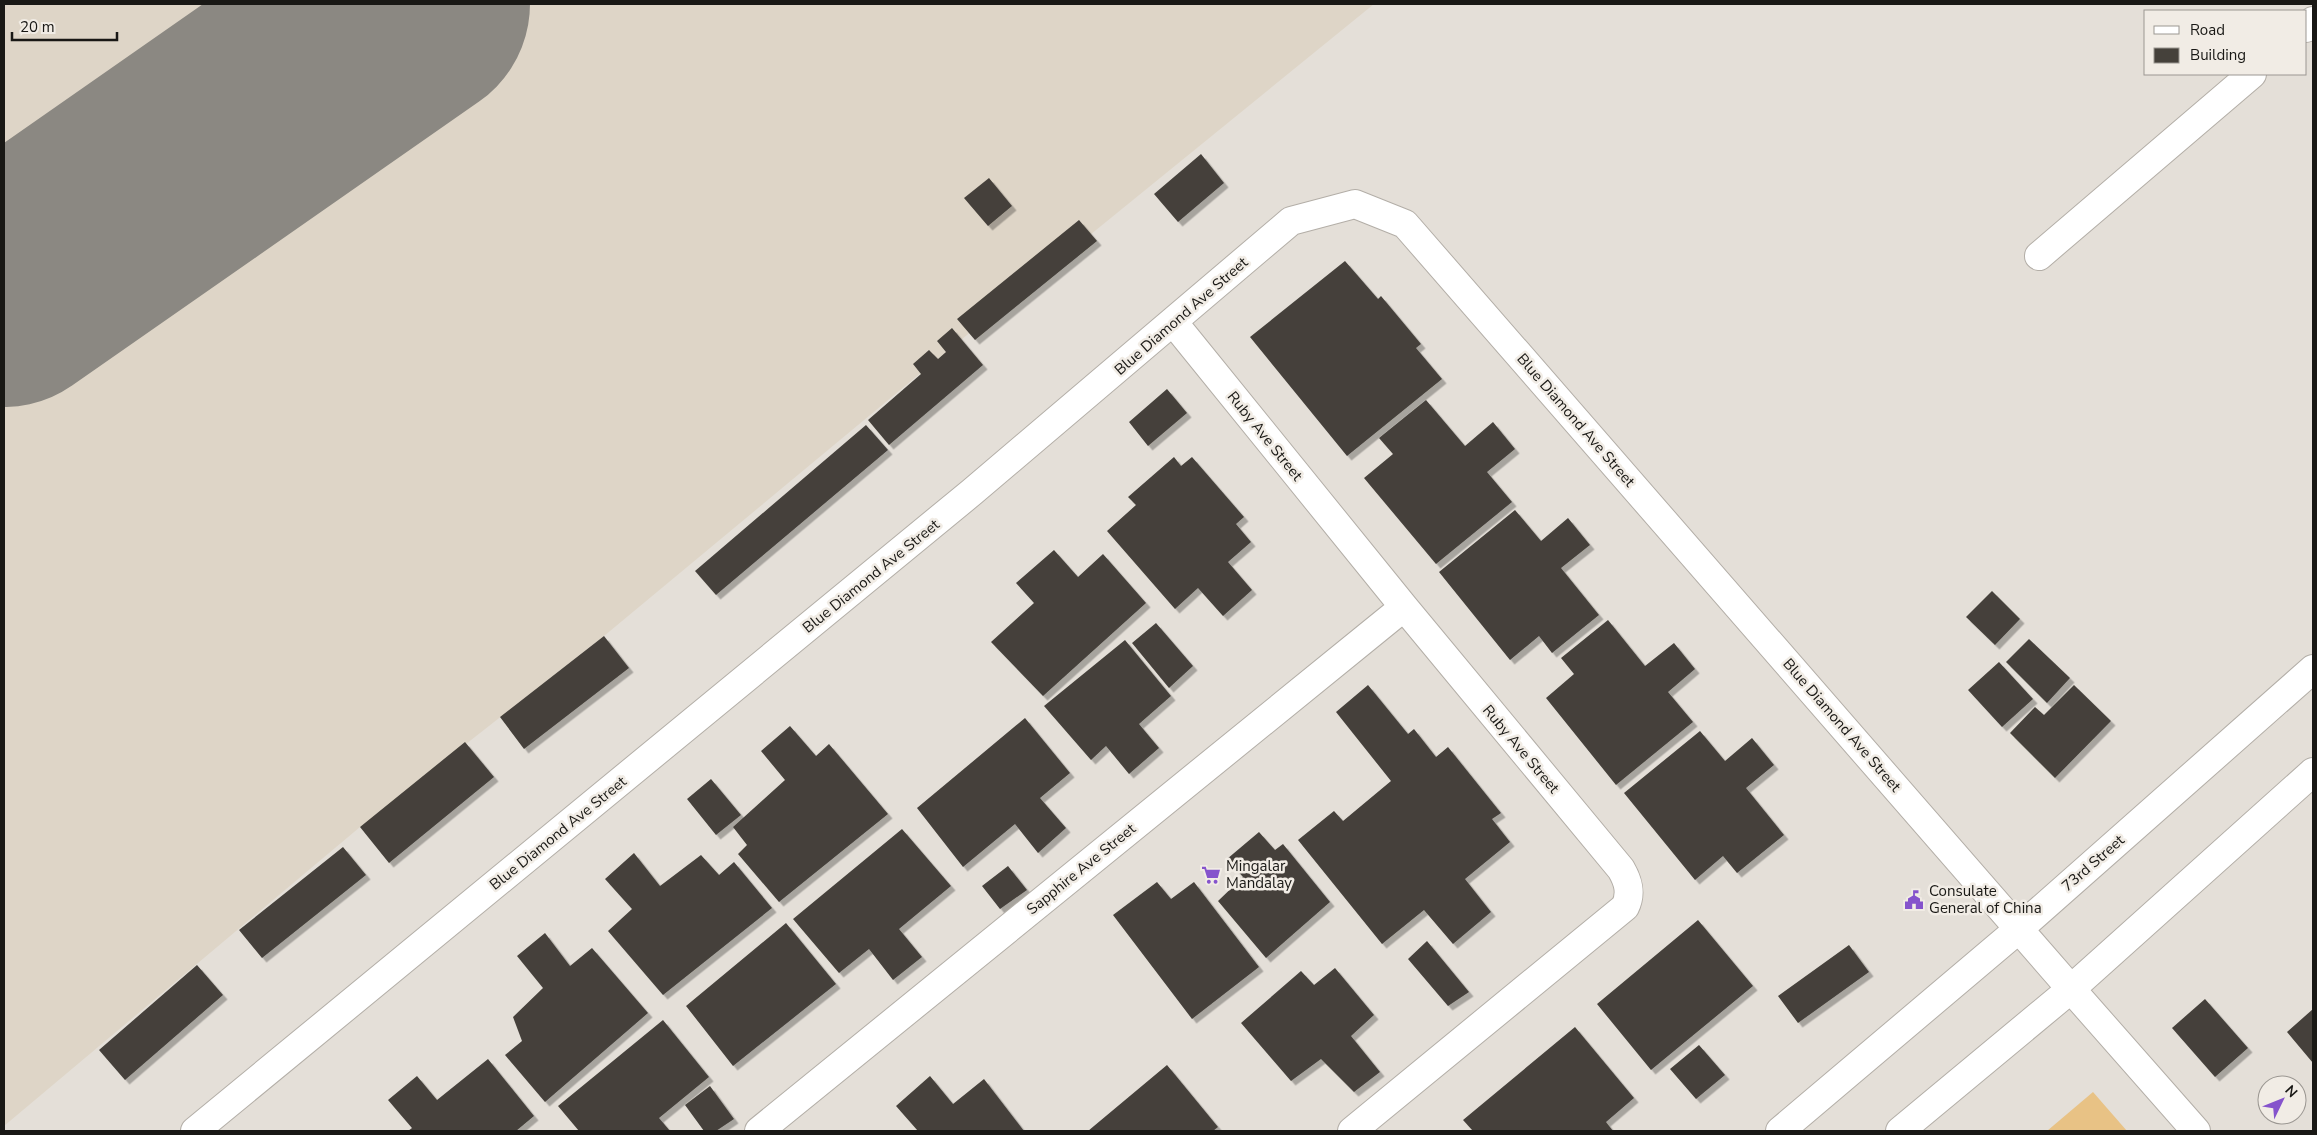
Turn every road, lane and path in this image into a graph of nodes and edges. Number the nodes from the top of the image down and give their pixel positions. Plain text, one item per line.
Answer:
1 (2251, 75) edge
2 (2039, 256) dead end
3 (1174, 322) junction
4 (1404, 607) junction
5 (2313, 669) edge
6 (2313, 772) edge
7 (2020, 928) junction
8 (2071, 989) junction
9 (195, 1131) edge
10 (759, 1131) edge
11 (1352, 1131) edge
12 (1780, 1131) edge
13 (1900, 1131) edge
14 (2196, 1131) edge

1 - 2 street
3 - 4 street, Ruby Ave Street
3 - 7 street, Blue Diamond Ave Street
3 - 9 street, Blue Diamond Ave Street
4 - 10 street, Sapphire Ave Street
4 - 11 street, Ruby Ave Street
5 - 7 street, 73rd Street
6 - 8 street
7 - 8 street, Blue Diamond Ave Street
7 - 12 street, 73rd Street
8 - 13 street
8 - 14 street, Blue Diamond Ave Street

